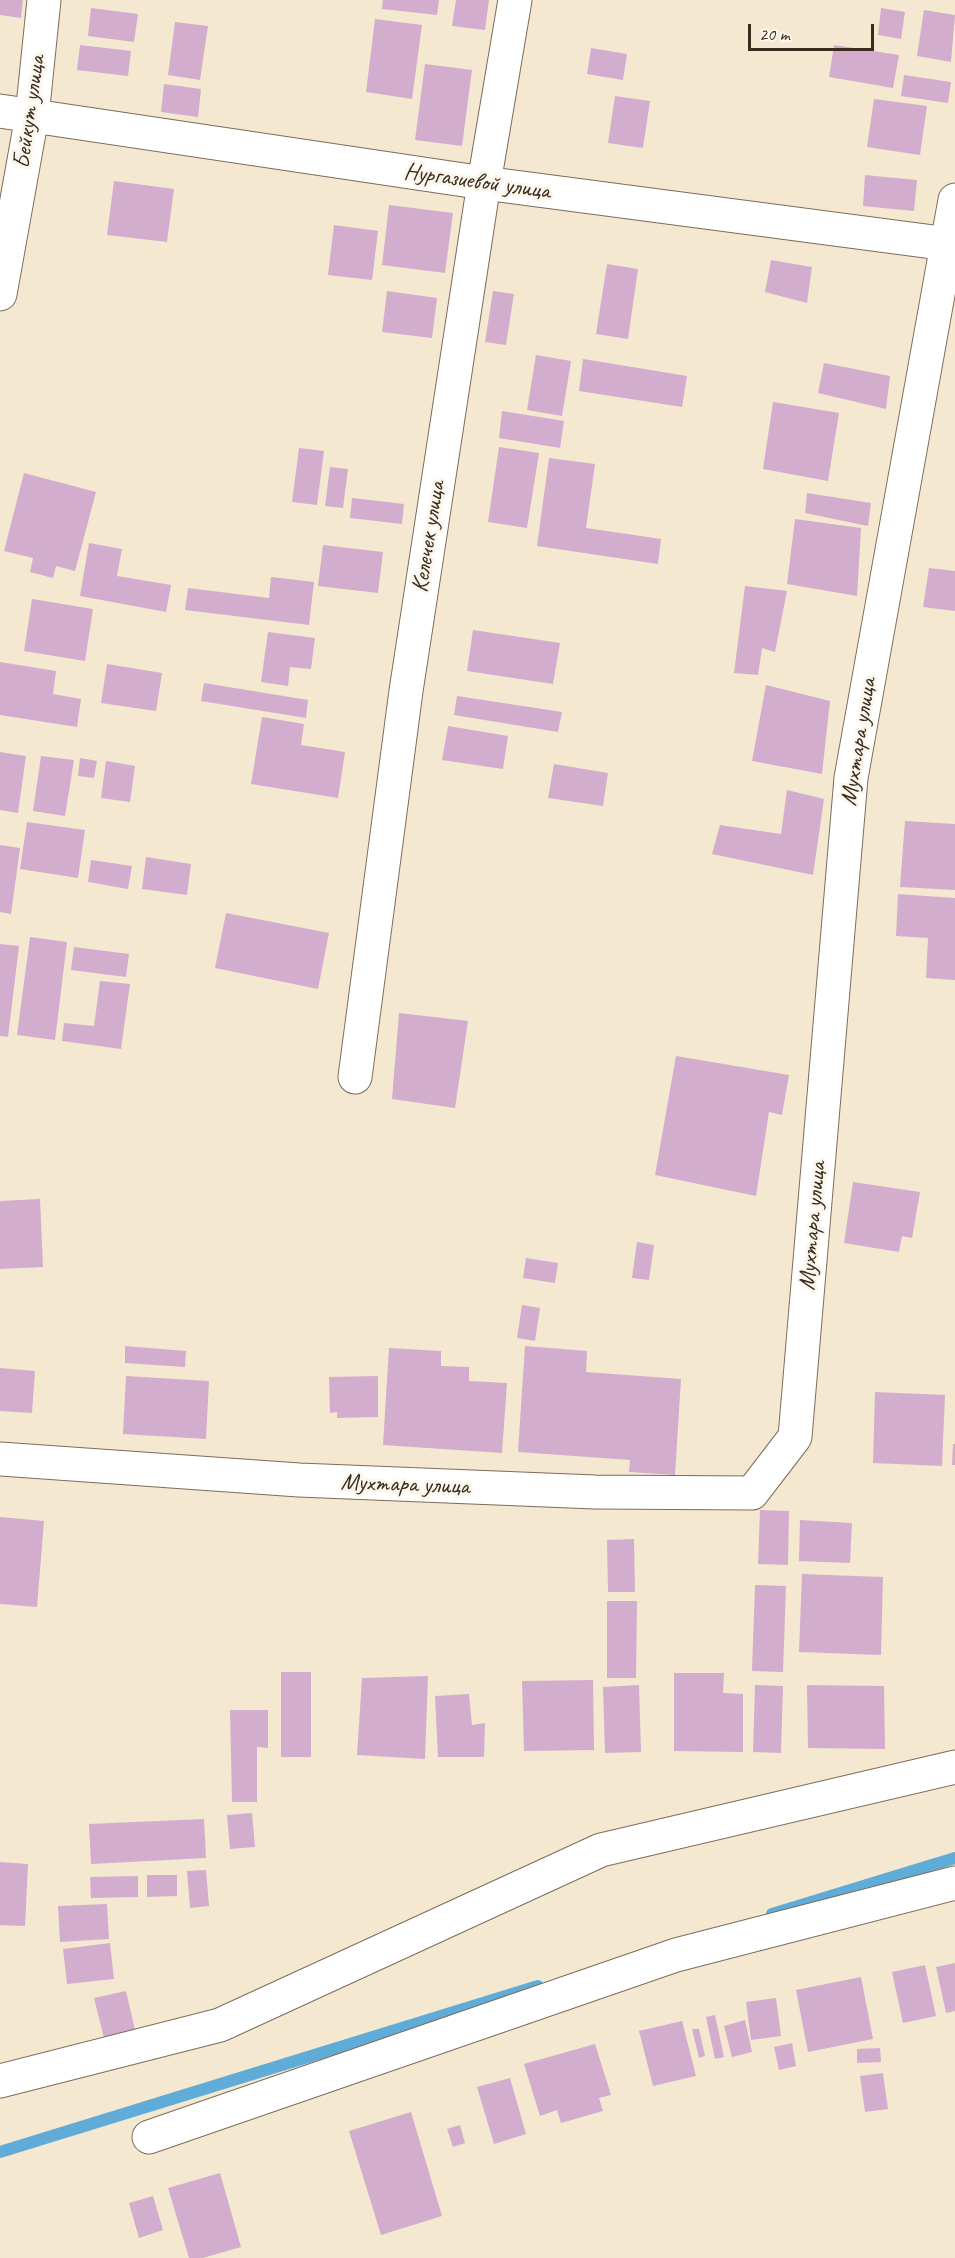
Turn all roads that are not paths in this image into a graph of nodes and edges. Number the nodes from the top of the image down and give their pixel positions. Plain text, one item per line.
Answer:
1 (45, 0) edge
2 (515, 0) edge
3 (0, 111) edge
4 (32, 116) junction
5 (484, 183) junction
6 (955, 201) edge
7 (951, 245) edge
8 (0, 294) edge
9 (355, 1077) dead end
10 (0, 1459) edge
11 (955, 1767) edge
12 (955, 1883) edge
13 (0, 2081) edge
14 (149, 2137) dead end

1 - 4 street, Бейкут улица
2 - 5 street, Келечек улица
3 - 4 street, Нургазиевой улица
4 - 5 street, Нургазиевой улица
4 - 8 street, Бейкут улица
5 - 7 street, Нургазиевой улица
5 - 9 street, Келечек улица
6 - 7 street, Мухтара улица
7 - 10 street, Мухтара улица
11 - 13 street
12 - 14 street

